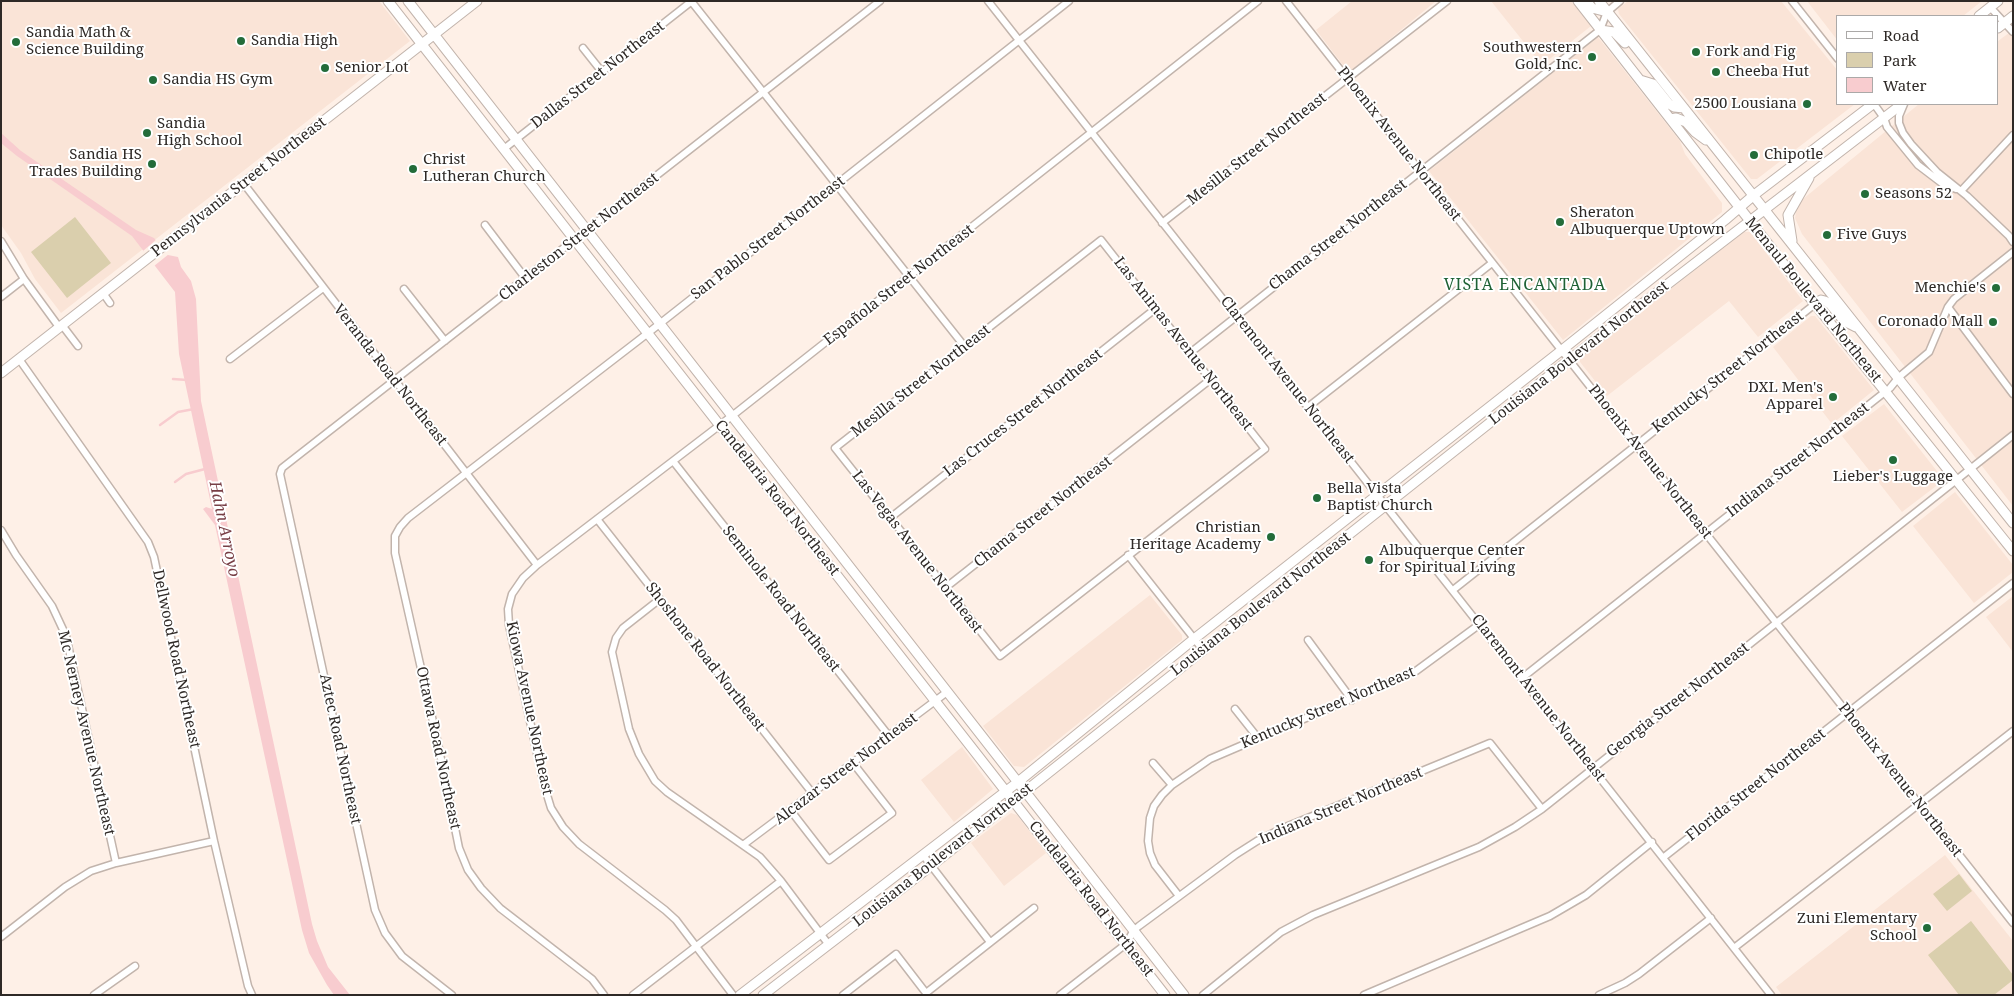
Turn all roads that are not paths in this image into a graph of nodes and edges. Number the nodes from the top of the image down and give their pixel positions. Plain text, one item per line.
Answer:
1 (388, 1) edge
2 (408, 1) edge
3 (477, 1) edge
4 (692, 1) edge
5 (880, 1) edge
6 (988, 1) edge
7 (1069, 1) edge
8 (1258, 1) edge
9 (1286, 1) edge
10 (1447, 1) edge
11 (1578, 1) edge
12 (1586, 1) edge
13 (1599, 1) edge
14 (1620, 1) edge
15 (1792, 1) edge
16 (1994, 4) edge
17 (1607, 12) junction
18 (1981, 15) edge
19 (2005, 22) edge
20 (1600, 30) junction
21 (2013, 32) edge
22 (434, 35) junction
23 (1019, 41) junction
24 (422, 44) junction
25 (583, 48) dead end
26 (1836, 56) edge
27 (1647, 61) junction
28 (602, 72) junction
29 (1348, 79) junction
30 (1640, 80) junction
31 (764, 93) junction
32 (1872, 105) edge
33 (1874, 105) edge
34 (1902, 105) edge
35 (1903, 105) edge
36 (1684, 108) junction
37 (1884, 118) junction
38 (1671, 119) junction
39 (1091, 133) junction
40 (2013, 135) edge
41 (516, 140) junction
42 (1716, 147) junction
43 (505, 148) junction
44 (1420, 171) junction
45 (1812, 173) junction
46 (244, 184) junction
47 (837, 185) junction
48 (1961, 192) junction
49 (1754, 195) junction
50 (1739, 208) junction
51 (1764, 209) junction
52 (1749, 220) junction
53 (1162, 223) junction
54 (485, 225) dead end
55 (588, 231) junction
56 (1, 240) edge
57 (576, 240) junction
58 (1101, 240) joint
59 (2013, 242) edge
60 (1792, 244) junction
61 (2013, 252) edge
62 (1492, 263) junction
63 (909, 277) junction
64 (24, 279) junction
65 (526, 279) junction
66 (323, 288) junction
67 (404, 289) dead end
68 (103, 293) junction
69 (1, 297) edge
70 (110, 303) dead end
71 (1815, 304) junction
72 (1948, 307) junction
73 (1155, 309) junction
74 (1236, 316) junction
75 (660, 324) junction
76 (61, 326) junction
77 (1858, 328) junction
78 (648, 333) junction
79 (445, 341) junction
80 (78, 346) dead end
81 (965, 347) junction
82 (1562, 350) junction
83 (1190, 353) junction
84 (19, 359) junction
85 (230, 359) dead end
86 (1569, 360) junction
87 (1, 373) edge
88 (1899, 377) junction
89 (1211, 379) junction
90 (396, 380) junction
91 (1886, 391) junction
92 (2013, 394) edge
93 (1308, 407) junction
94 (732, 416) junction
95 (720, 424) junction
96 (2013, 435) edge
97 (1636, 444) junction
98 (835, 448) joint
99 (673, 461) junction
100 (1970, 469) junction
101 (466, 473) junction
102 (280, 474) joint
103 (1956, 480) junction
104 (1377, 494) junction
105 (1386, 506) junction
106 (890, 518) junction
107 (597, 519) junction
108 (2013, 523) edge
109 (1, 530) edge
110 (1706, 534) junction
111 (2013, 551) edge
112 (1128, 555) junction
113 (537, 565) junction
114 (2013, 583) edge
115 (946, 588) junction
116 (1453, 590) junction
117 (660, 599) junction
118 (1776, 622) junction
119 (1480, 624) junction
120 (1194, 639) junction
121 (1308, 640) dead end
122 (1203, 650) junction
123 (1522, 678) junction
124 (948, 692) junction
125 (936, 700) junction
126 (1352, 700) junction
127 (1235, 709) dead end
128 (1848, 713) junction
129 (2013, 731) edge
130 (888, 736) junction
131 (1258, 738) junction
132 (853, 763) junction
133 (1153, 763) dead end
134 (1592, 768) junction
135 (1018, 782) junction
136 (1172, 785) junction
137 (1007, 791) junction
138 (1025, 791) junction
139 (813, 794) junction
140 (1014, 800) junction
141 (1919, 805) junction
142 (1542, 809) junction
143 (791, 811) junction
144 (214, 842) junction
145 (1652, 842) junction
146 (744, 845) junction
147 (923, 855) junction
148 (1664, 857) junction
149 (116, 863) junction
150 (931, 866) junction
151 (781, 881) junction
152 (1179, 896) junction
153 (1034, 908) dead end
154 (1711, 918) junction
155 (2013, 924) edge
156 (1134, 930) junction
157 (820, 934) junction
158 (1, 937) edge
159 (990, 942) junction
160 (1126, 944) junction
161 (829, 945) junction
162 (696, 946) junction
163 (1734, 948) junction
164 (135, 966) dead end
165 (1771, 994) edge
166 (94, 995) edge
167 (252, 995) edge
168 (452, 995) edge
169 (604, 995) edge
170 (633, 995) edge
171 (733, 995) edge
172 (740, 995) edge
173 (763, 995) edge
174 (843, 995) edge
175 (1060, 995) edge
176 (1165, 995) edge
177 (1184, 995) edge
178 (1202, 995) edge
179 (1364, 995) edge
180 (1600, 995) edge

1 - 24 main road, Candelaria Road Northeast
2 - 22 main road, Candelaria Road Northeast
3 - 22 main road, Pennsylvania Street Northeast
4 - 28 street, Dallas Street Northeast
4 - 31 street
5 - 31 street, Charleston Street Northeast
6 - 23 street, Claremont Avenue Northeast
7 - 23 street, San Pablo Street Northeast
8 - 39 street, Española Street Northeast
9 - 29 street, Phoenix Avenue Northeast
10 - 29 street, Mesilla Street Northeast
11 - 20 main road, Menaul Boulevard Northeast
12 - 17 main road
13 - 17 main road, Menaul Boulevard Northeast
14 - 17 street
15 - 26 street
16 - 18 main road
16 - 19 street
17 - 20 street
17 - 27 main road, Menaul Boulevard Northeast
19 - 21 street
20 - 27 main road
20 - 30 main road, Menaul Boulevard Northeast
20 - 44 street, Chama Street Northeast
22 - 24 main road, Pennsylvania Street Northeast
22 - 41 main road, Candelaria Road Northeast
23 - 39 street, Claremont Avenue Northeast
23 - 47 street, San Pablo Street Northeast
24 - 43 main road, Candelaria Road Northeast
24 - 46 main road, Pennsylvania Street Northeast
25 - 28 street
27 - 36 main road, Menaul Boulevard Northeast
28 - 41 street, Dallas Street Northeast
29 - 44 street, Phoenix Avenue Northeast
29 - 53 street, Mesilla Street Northeast
30 - 36 main road
30 - 38 main road, Menaul Boulevard Northeast
31 - 47 street
31 - 55 street, Charleston Street Northeast
32 - 49 main road, Louisiana Boulevard Northeast
33 - 37 street
34 - 37 main road, Louisiana Boulevard Northeast
35 - 48 street
36 - 42 main road, Menaul Boulevard Northeast
37 - 45 main road, Louisiana Boulevard Northeast
37 - 48 street
38 - 42 main road
38 - 50 main road, Menaul Boulevard Northeast
39 - 53 street, Claremont Avenue Northeast
39 - 63 street, Española Street Northeast
40 - 48 street
41 - 43 street, Dallas Street Northeast
41 - 55 main road, Candelaria Road Northeast
42 - 49 main road, Menaul Boulevard Northeast
43 - 57 main road, Candelaria Road Northeast
44 - 62 street, Phoenix Avenue Northeast
44 - 74 street, Chama Street Northeast
45 - 51 main road, Louisiana Boulevard Northeast
45 - 60 main road
46 - 66 street, Veranda Road Northeast
46 - 68 main road, Pennsylvania Street Northeast
47 - 63 street
47 - 75 street, San Pablo Street Northeast
48 - 59 street
49 - 50 main road, Louisiana Boulevard Northeast
49 - 51 main road, Menaul Boulevard Northeast
50 - 52 main road, Menaul Boulevard Northeast
50 - 82 main road, Louisiana Boulevard Northeast
51 - 52 main road, Louisiana Boulevard Northeast
51 - 60 main road, Menaul Boulevard Northeast
52 - 71 main road, Menaul Boulevard Northeast
52 - 86 main road, Louisiana Boulevard Northeast
53 - 74 street, Claremont Avenue Northeast
54 - 65 street
55 - 57 street, Charleston Street Northeast
55 - 75 main road, Candelaria Road Northeast
56 - 64 street
57 - 65 street, Charleston Street Northeast
57 - 78 main road, Candelaria Road Northeast
58 - 73 street, Las Animas Avenue Northeast
58 - 81 street, Mesilla Street Northeast
60 - 77 main road, Menaul Boulevard Northeast
61 - 72 street
62 - 82 street, Phoenix Avenue Northeast
62 - 93 street
63 - 81 street
63 - 94 street, Española Street Northeast
64 - 69 street
64 - 76 street
65 - 79 street, Charleston Street Northeast
66 - 85 street
66 - 90 street, Veranda Road Northeast
67 - 79 street
68 - 70 street
68 - 76 main road, Pennsylvania Street Northeast
71 - 77 main road
71 - 91 main road, Menaul Boulevard Northeast
71 - 97 street, Kentucky Street Northeast
72 - 88 street, Indiana Street Northeast
72 - 92 street
73 - 83 street, Las Animas Avenue Northeast
73 - 106 street, Las Cruces Street Northeast
74 - 83 street, Chama Street Northeast
74 - 93 street, Claremont Avenue Northeast
75 - 78 street, San Pablo Street Northeast
75 - 94 main road, Candelaria Road Northeast
76 - 80 street
76 - 84 main road, Pennsylvania Street Northeast
77 - 88 main road, Menaul Boulevard Northeast
78 - 95 main road, Candelaria Road Northeast
78 - 101 street, San Pablo Street Northeast
79 - 90 street, Charleston Street Northeast
81 - 98 street, Mesilla Street Northeast
82 - 86 street, Phoenix Avenue Northeast
82 - 104 main road, Louisiana Boulevard Northeast
83 - 89 street, Las Animas Avenue Northeast
84 - 87 main road, Pennsylvania Street Northeast
84 - 144 street, Dellwood Road Northeast
86 - 97 street, Phoenix Avenue Northeast
86 - 105 main road, Louisiana Boulevard Northeast
88 - 91 street, Indiana Street Northeast
88 - 100 main road, Menaul Boulevard Northeast
89 - 112 street, Las Animas Avenue Northeast
89 - 115 street, Chama Street Northeast
90 - 101 street, Veranda Road Northeast
90 - 102 street, Charleston Street Northeast
91 - 103 main road, Menaul Boulevard Northeast
91 - 110 street, Indiana Street Northeast
93 - 104 street, Claremont Avenue Northeast
94 - 95 street, Española Street Northeast
94 - 124 main road, Candelaria Road Northeast
95 - 99 street, Española Street Northeast
95 - 125 main road, Candelaria Road Northeast
96 - 100 street, Georgia Street Northeast
97 - 110 street, Phoenix Avenue Northeast
97 - 116 street, Kentucky Street Northeast
98 - 106 street, Las Vegas Avenue Northeast
99 - 107 street, Española Street Northeast
99 - 130 street, Seminole Road Northeast
100 - 103 street, Georgia Street Northeast
100 - 108 main road, Menaul Boulevard Northeast
101 - 113 street, Veranda Road Northeast
101 - 169 street, Ottawa Road Northeast
102 - 168 street, Aztec Road Northeast
103 - 111 main road, Menaul Boulevard Northeast
103 - 118 street, Georgia Street Northeast
104 - 105 street, Claremont Avenue Northeast
104 - 120 main road, Louisiana Boulevard Northeast
105 - 116 street, Claremont Avenue Northeast
105 - 122 main road, Louisiana Boulevard Northeast
106 - 115 street, Las Vegas Avenue Northeast
107 - 113 street, Española Street Northeast
107 - 117 street, Shoshone Road Northeast
109 - 149 street, Mc Nerney Avenue Northeast
110 - 118 street, Phoenix Avenue Northeast
110 - 123 street, Indiana Street Northeast
112 - 115 street, Las Vegas Avenue Northeast
112 - 120 street
113 - 162 street, Kiowa Avenue Northeast
114 - 128 street, Florida Street Northeast
116 - 119 street, Claremont Avenue Northeast
117 - 139 street, Shoshone Road Northeast
117 - 146 street
118 - 128 street, Phoenix Avenue Northeast
118 - 134 street, Georgia Street Northeast
119 - 123 street, Claremont Avenue Northeast
119 - 126 street, Kentucky Street Northeast
120 - 122 street
120 - 135 main road, Louisiana Boulevard Northeast
121 - 126 street
122 - 138 main road, Louisiana Boulevard Northeast
123 - 134 street, Claremont Avenue Northeast
124 - 125 street, Alcazar Street Northeast
124 - 135 main road, Candelaria Road Northeast
125 - 130 street, Alcazar Street Northeast
125 - 137 main road, Candelaria Road Northeast
126 - 131 street, Kentucky Street Northeast
127 - 131 street
128 - 141 street, Phoenix Avenue Northeast
128 - 148 street, Florida Street Northeast
129 - 141 street
130 - 132 street, Alcazar Street Northeast
131 - 136 street, Kentucky Street Northeast
132 - 139 street, Alcazar Street Northeast
132 - 143 street
133 - 136 street
134 - 142 street, Georgia Street Northeast
134 - 145 street, Claremont Avenue Northeast
135 - 137 main road, Louisiana Boulevard Northeast
135 - 138 main road, Candelaria Road Northeast
136 - 152 street, Kentucky Street Northeast
137 - 140 main road, Candelaria Road Northeast
137 - 147 main road, Louisiana Boulevard Northeast
138 - 140 main road, Louisiana Boulevard Northeast
138 - 156 main road, Candelaria Road Northeast
139 - 143 street, Alcazar Street Northeast
140 - 150 main road, Louisiana Boulevard Northeast
140 - 160 main road, Candelaria Road Northeast
141 - 155 street, Phoenix Avenue Northeast
141 - 163 street
142 - 152 street, Indiana Street Northeast
142 - 178 street, Georgia Street Northeast
143 - 146 street, Alcazar Street Northeast
144 - 149 street
144 - 167 street, Dellwood Road Northeast
145 - 148 street, Claremont Avenue Northeast
145 - 179 street
146 - 151 street
147 - 150 street
147 - 157 main road, Louisiana Boulevard Northeast
148 - 154 street, Claremont Avenue Northeast
149 - 158 street
150 - 159 street
150 - 161 main road, Louisiana Boulevard Northeast
151 - 157 street
151 - 162 street
152 - 156 street, Indiana Street Northeast
153 - 159 street
154 - 163 street, Claremont Avenue Northeast
154 - 180 street
156 - 160 street, Indiana Street Northeast
156 - 177 main road, Candelaria Road Northeast
157 - 161 street
157 - 172 main road, Louisiana Boulevard Northeast
159 - 174 street
160 - 175 street, Indiana Street Northeast
160 - 176 main road, Candelaria Road Northeast
161 - 173 main road, Louisiana Boulevard Northeast
162 - 170 street
162 - 171 street, Kiowa Avenue Northeast
163 - 165 street, Claremont Avenue Northeast
164 - 166 street

